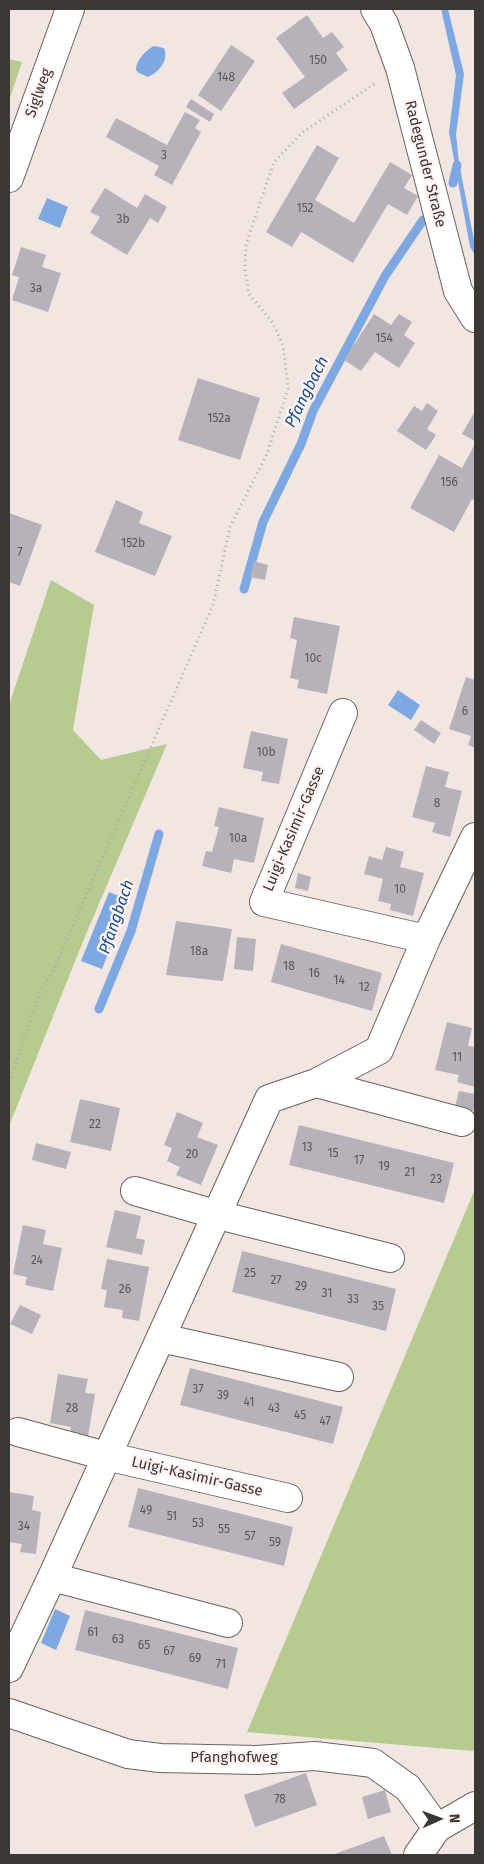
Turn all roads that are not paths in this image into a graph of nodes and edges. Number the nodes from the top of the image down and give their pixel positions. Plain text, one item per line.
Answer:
1 (70, 9) edge
2 (375, 9) edge
3 (9, 178) edge
4 (475, 318) edge
5 (343, 713) dead end
6 (475, 837) edge
7 (426, 939) junction
8 (316, 1082) junction
9 (462, 1122) dead end
10 (135, 1191) dead end
11 (218, 1215) junction
12 (390, 1258) dead end
13 (161, 1338) junction
14 (339, 1377) dead end
15 (18, 1432) dead end
16 (106, 1456) junction
17 (288, 1498) dead end
18 (52, 1577) junction
19 (228, 1623) dead end
20 (9, 1668) edge
21 (9, 1713) edge
22 (475, 1806) edge
23 (437, 1828) junction
24 (418, 1855) edge

1 - 3 street, Siglweg
2 - 4 street, Radegunder Straße
5 - 7 street, Luigi-Kasimir-Gasse
6 - 7 street
7 - 8 street
8 - 9 street
8 - 11 street
10 - 11 street
11 - 12 street
11 - 13 street
13 - 14 street
13 - 16 street
15 - 16 street, Luigi-Kasimir-Gasse
16 - 17 street, Luigi-Kasimir-Gasse
16 - 18 street
18 - 19 street
18 - 20 street
21 - 23 street, Pfanghofweg
22 - 23 street
23 - 24 street

